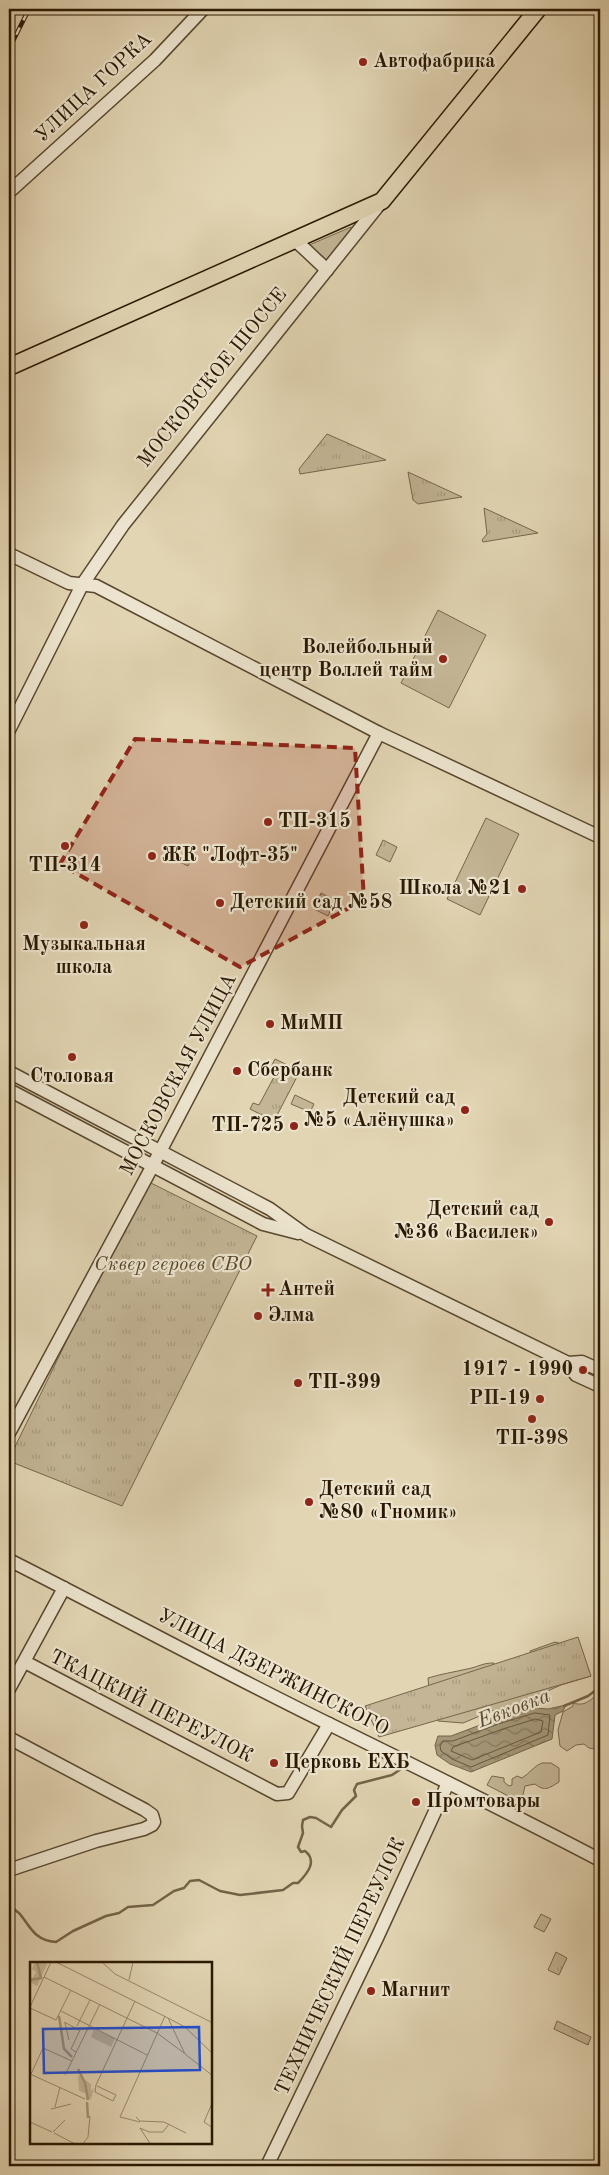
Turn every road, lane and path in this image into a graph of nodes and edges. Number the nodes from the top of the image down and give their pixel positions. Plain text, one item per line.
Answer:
1 (203, 9) edge
2 (538, 9) edge
3 (9, 192) edge
4 (382, 201) junction
5 (296, 240) junction
6 (327, 270) junction
7 (9, 367) edge
8 (9, 554) edge
9 (82, 585) junction
10 (9, 730) edge
11 (379, 733) junction
12 (600, 838) edge
13 (9, 1072) edge
14 (9, 1090) edge
15 (159, 1152) junction
16 (152, 1167) junction
17 (270, 1210) junction
18 (262, 1224) junction
19 (306, 1235) junction
20 (568, 1363) junction
21 (600, 1370) edge
22 (600, 1386) edge
23 (9, 1433) edge
24 (9, 1560) edge
25 (64, 1588) junction
26 (25, 1662) junction
27 (9, 1689) edge
28 (329, 1724) junction
29 (9, 1738) edge
30 (448, 1783) junction
31 (600, 1860) edge
32 (9, 1870) edge
33 (267, 2166) edge

1 - 3 street, УЛИЦА ГОРКА
2 - 4 main road, МОСКОВСКОЕ ШОССЕ
4 - 5 main road, МОСКОВСКОЕ ШОССЕ
4 - 6 street, МОСКОВСКОЕ ШОССЕ
5 - 6 street
5 - 7 main road, МОСКОВСКОЕ ШОССЕ
6 - 9 street, МОСКОВСКОЕ ШОССЕ
8 - 9 street
9 - 10 street, МОСКОВСКОЕ ШОССЕ
9 - 11 street
11 - 12 street
11 - 15 street, МОСКОВСКАЯ УЛИЦА
13 - 15 street
14 - 16 street
15 - 16 street, МОСКОВСКАЯ УЛИЦА
15 - 17 street
16 - 18 street
16 - 23 street, МОСКОВСКАЯ УЛИЦА
17 - 18 street
17 - 19 street
18 - 19 street
19 - 20 street
20 - 21 street
20 - 22 street
24 - 25 street, УЛИЦА ДЗЕРЖИНСКОГО
25 - 26 street
25 - 28 street, УЛИЦА ДЗЕРЖИНСКОГО
26 - 27 street
26 - 28 street, ТКАЦКИЙ ПЕРЕУЛОК
28 - 30 street, УЛИЦА ДЗЕРЖИНСКОГО
29 - 32 street
30 - 31 street, УЛИЦА ДЗЕРЖИНСКОГО
30 - 33 street, ТЕХНИЧЕСКИЙ ПЕРЕУЛОК

